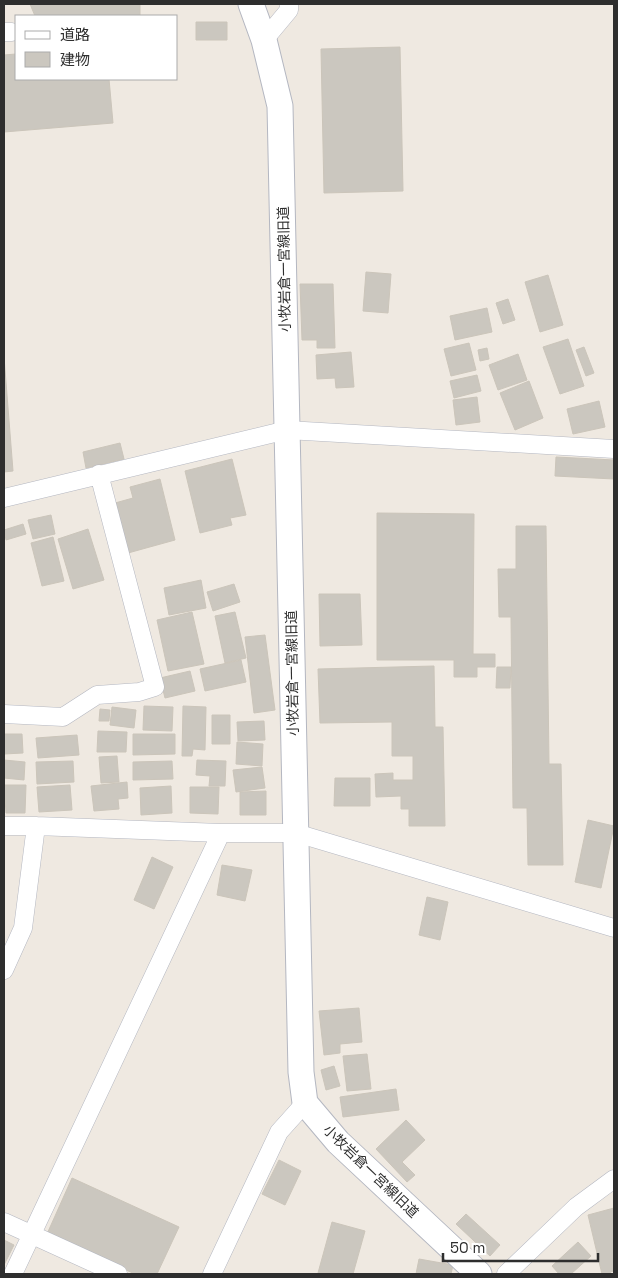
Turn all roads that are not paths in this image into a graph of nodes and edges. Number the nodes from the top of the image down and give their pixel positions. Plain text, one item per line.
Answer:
1 (251, 4) edge
2 (288, 4) edge
3 (264, 40) junction
4 (287, 430) junction
5 (614, 449) edge
6 (99, 474) junction
7 (4, 498) edge
8 (4, 714) edge
9 (4, 826) edge
10 (36, 826) junction
11 (221, 833) junction
12 (296, 833) junction
13 (614, 928) edge
14 (4, 970) edge
15 (306, 1103) junction
16 (614, 1179) edge
17 (4, 1222) edge
18 (31, 1235) junction
19 (13, 1274) edge
20 (118, 1274) edge
21 (212, 1274) edge
22 (479, 1274) edge
23 (506, 1274) edge

1 - 3 street, 小牧岩倉一宮線旧道
2 - 3 street
3 - 4 street, 小牧岩倉一宮線旧道
4 - 5 street
4 - 6 street
4 - 12 street, 小牧岩倉一宮線旧道
6 - 7 street
6 - 8 street
9 - 10 street
10 - 11 street
10 - 14 street
11 - 12 street
11 - 18 street
12 - 13 street
12 - 15 street, 小牧岩倉一宮線旧道
15 - 21 street
15 - 22 street, 小牧岩倉一宮線旧道
16 - 23 street
17 - 18 street
18 - 19 street
18 - 20 street

